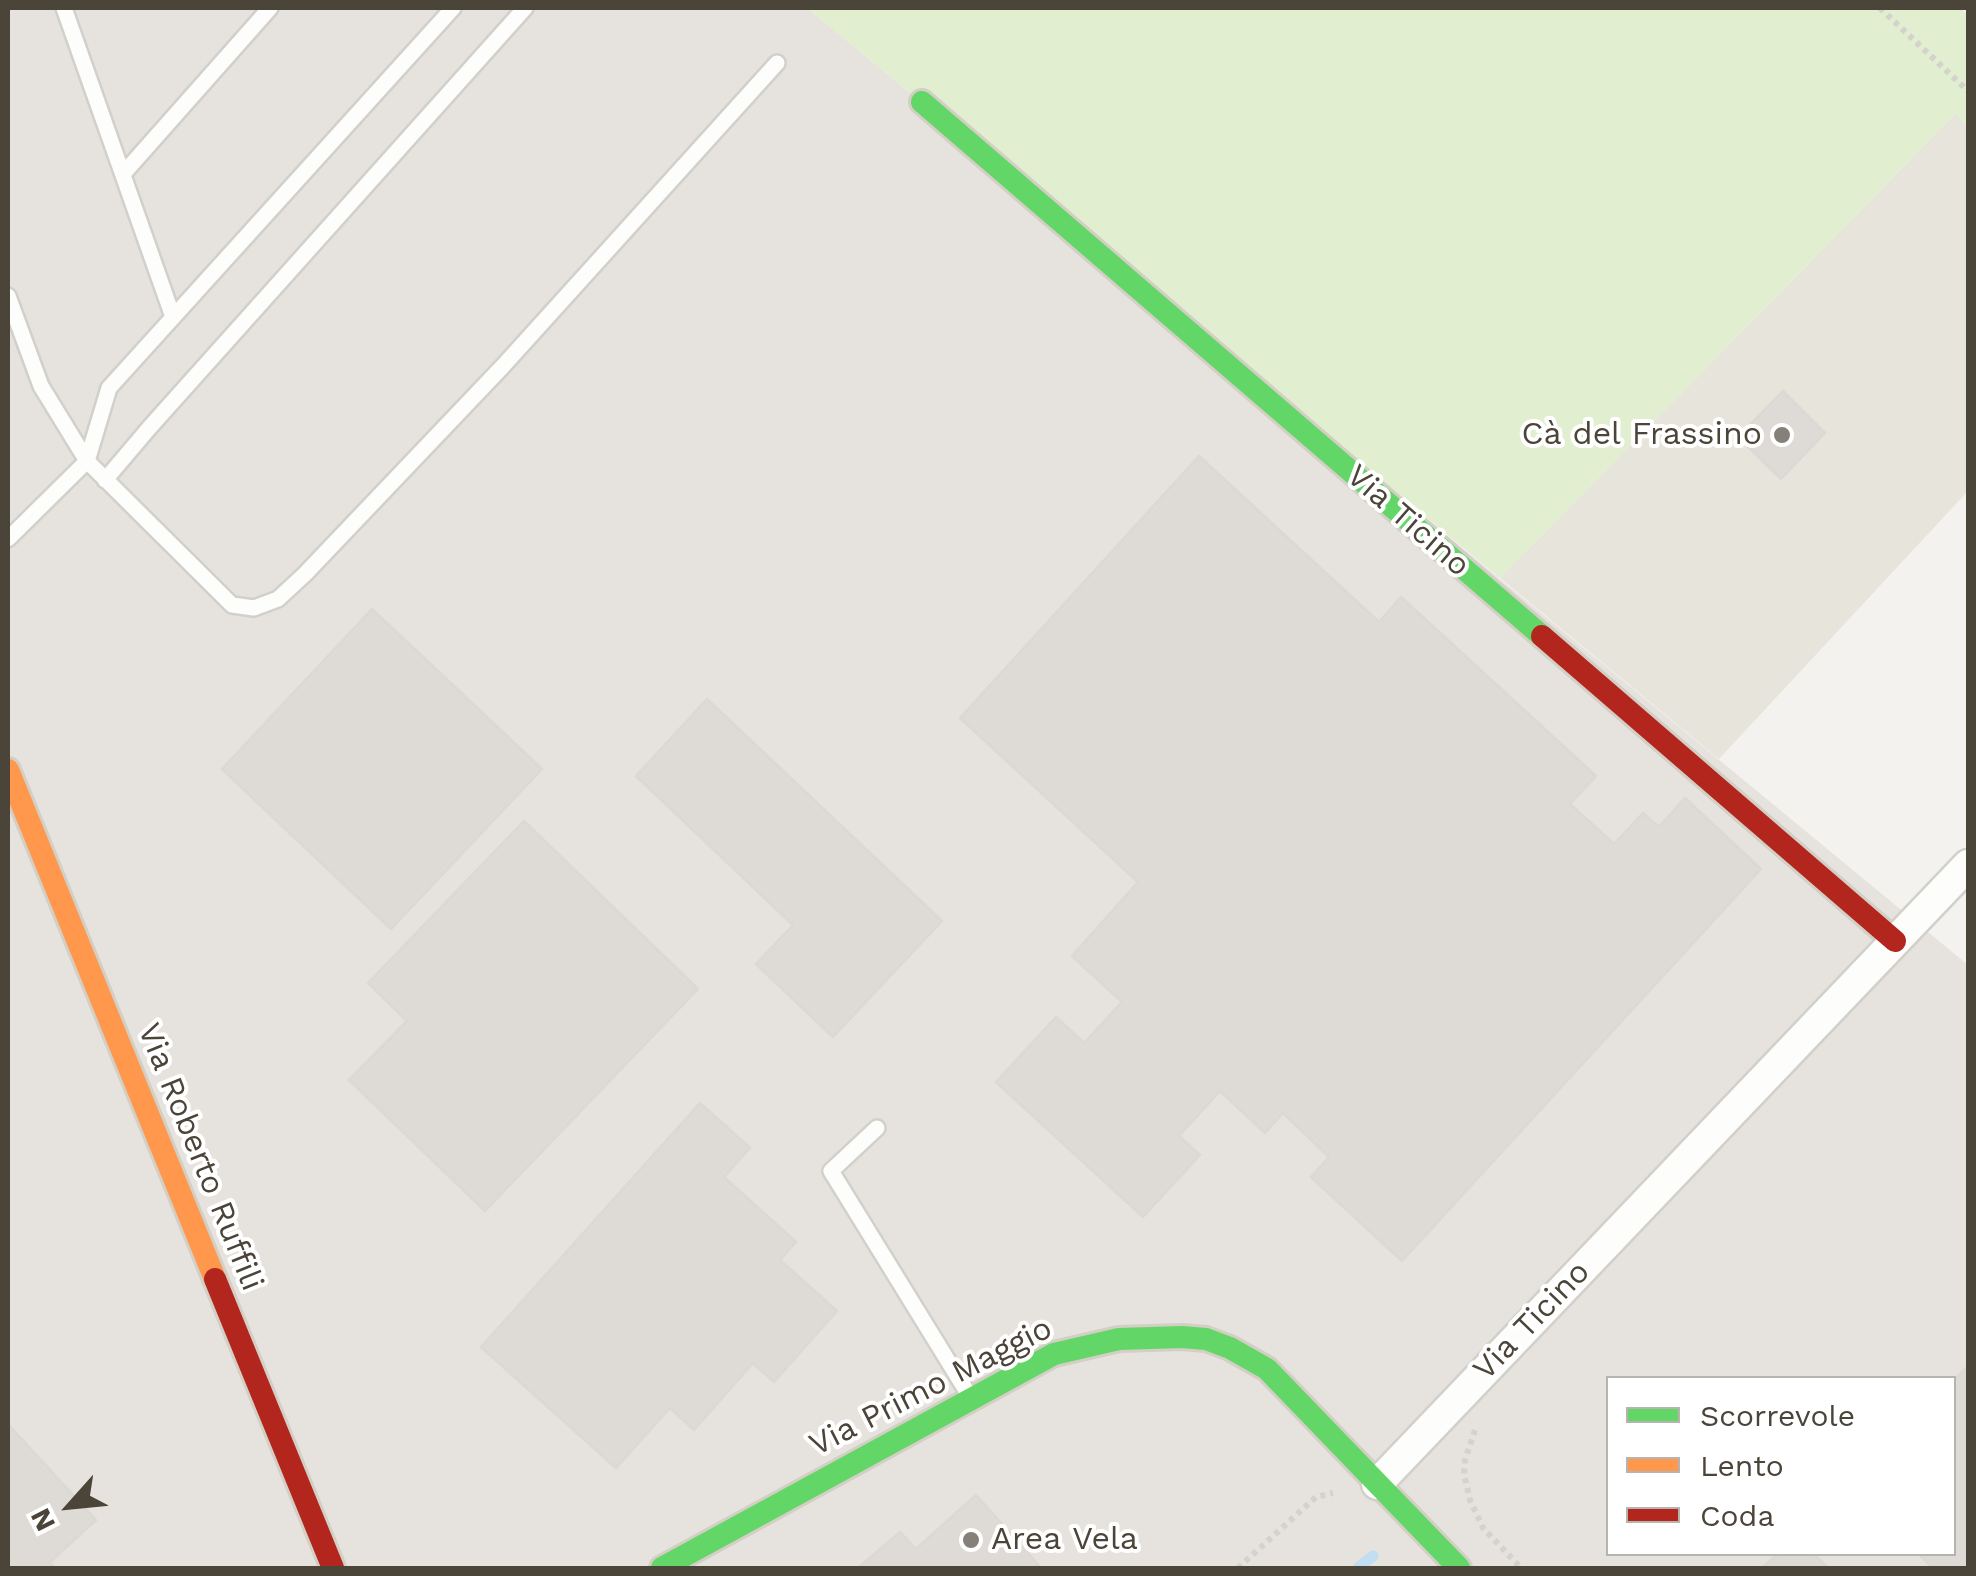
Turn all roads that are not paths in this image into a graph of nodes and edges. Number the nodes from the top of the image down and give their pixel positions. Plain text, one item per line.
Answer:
1 (64, 8) edge
2 (270, 8) edge
3 (453, 8) edge
4 (524, 8) edge
5 (777, 63) dead end
6 (922, 102) dead end
7 (123, 174) junction
8 (8, 296) edge
9 (173, 316) junction
10 (87, 461) junction
11 (105, 480) junction
12 (8, 538) edge
13 (8, 770) edge
14 (1968, 864) edge
15 (1895, 941) junction
16 (877, 1128) dead end
17 (971, 1398) junction
18 (1377, 1484) junction
19 (334, 1568) edge
20 (662, 1568) edge
21 (1456, 1568) edge

1 - 7 lane
2 - 7 lane
3 - 9 lane
4 - 11 lane
5 - 11 lane
6 - 15 street, Via Ticino
7 - 9 lane
8 - 10 lane
9 - 10 lane
10 - 11 lane
10 - 12 lane
13 - 19 street, Via Roberto Ruffili
14 - 15 street, Via Ticino
15 - 18 street, Via Ticino
16 - 17 lane
17 - 18 street, Via Primo Maggio
17 - 20 street, Via Primo Maggio
18 - 21 street, Via Primo Maggio

